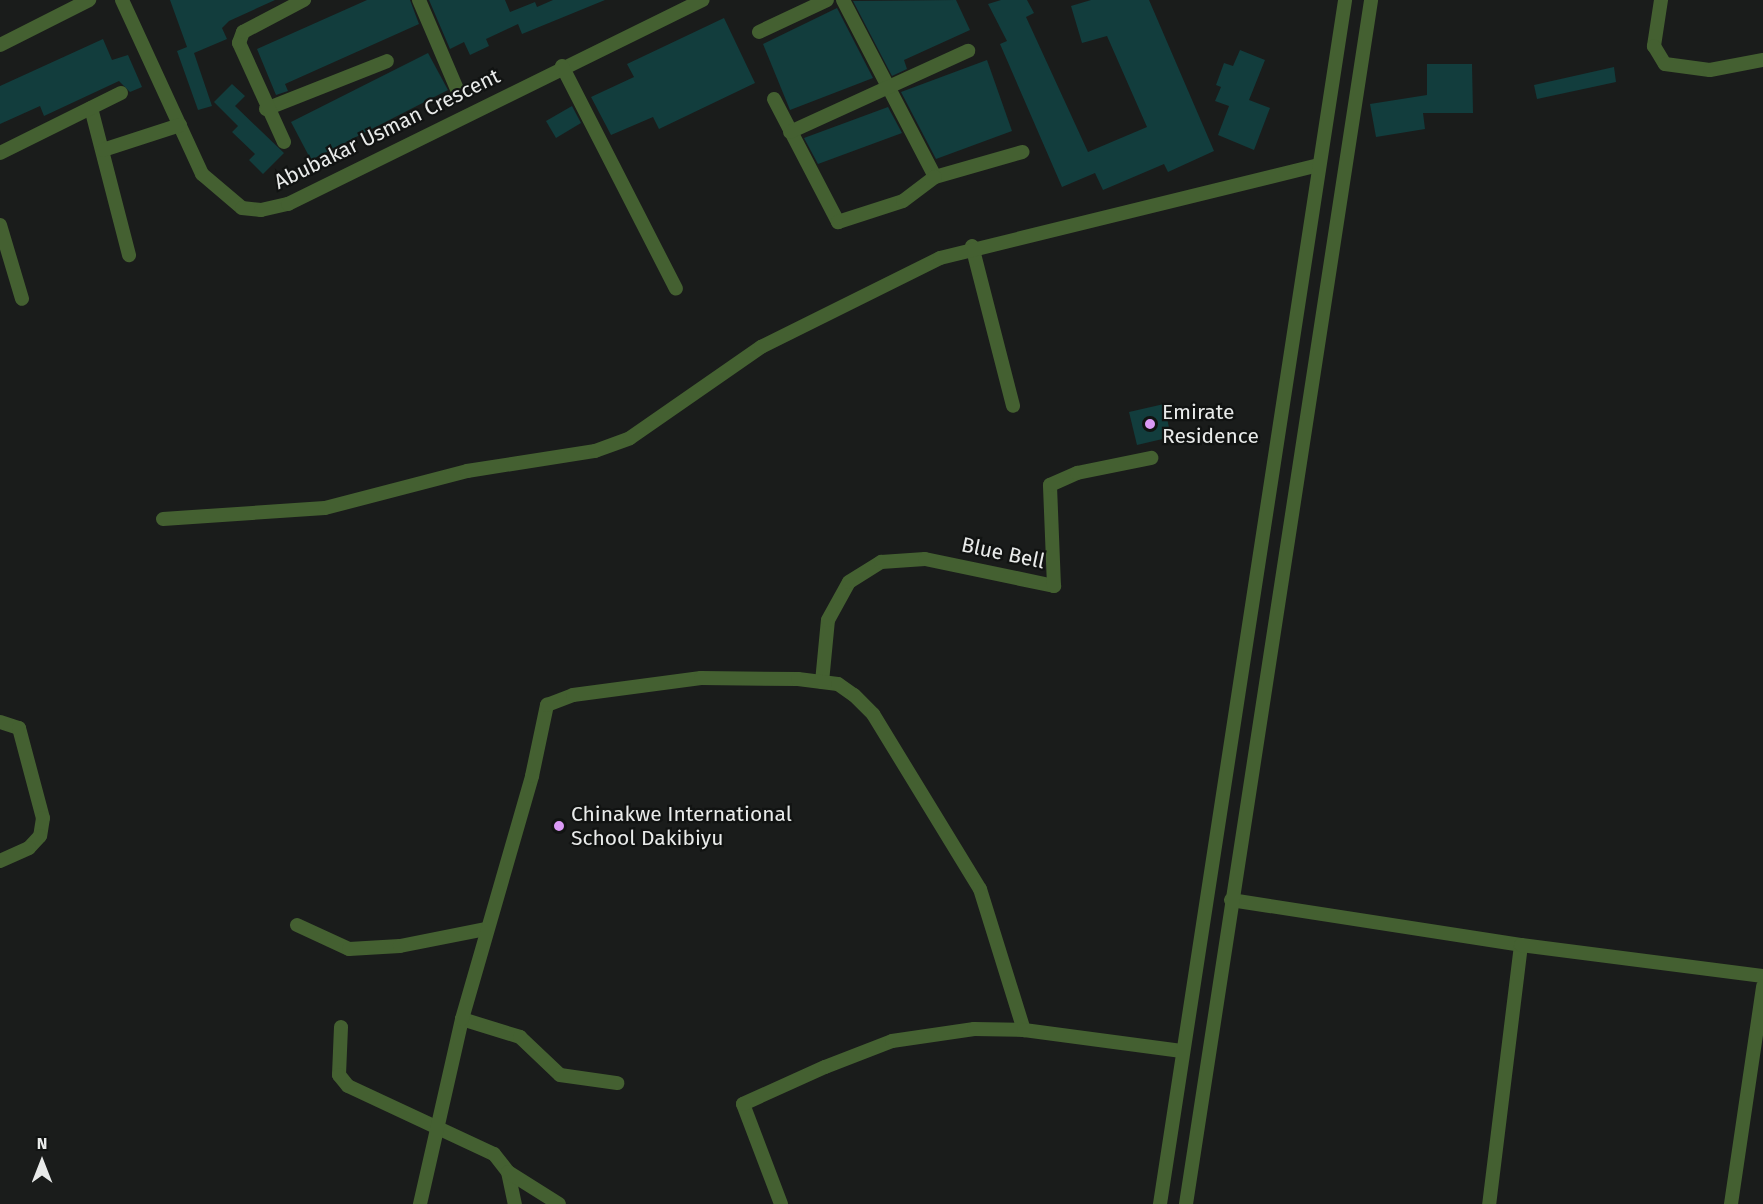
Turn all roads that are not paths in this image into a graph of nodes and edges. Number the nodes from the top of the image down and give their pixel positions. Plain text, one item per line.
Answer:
1 (88, 0) edge
2 (122, 0) edge
3 (304, 0) edge
4 (419, 0) edge
5 (703, 0) edge
6 (827, 0) edge
7 (843, 0) edge
8 (1345, 0) edge
9 (1371, 0) edge
10 (1661, 0) edge
11 (687, 4) edge
12 (759, 32) dead end
13 (0, 45) edge
14 (968, 51) dead end
15 (1763, 60) edge
16 (387, 61) dead end
17 (562, 66) junction
18 (888, 85) junction
19 (457, 89) dead end
20 (121, 93) dead end
21 (774, 99) dead end
22 (91, 108) junction
23 (266, 109) junction
24 (180, 125) junction
25 (790, 132) junction
26 (284, 142) dead end
27 (103, 150) junction
28 (1023, 152) dead end
29 (0, 153) edge
30 (1319, 165) junction
31 (935, 177) junction
32 (0, 225) edge
33 (972, 246) junction
34 (129, 255) dead end
35 (676, 289) dead end
36 (22, 299) dead end
37 (1013, 406) dead end
38 (1151, 458) dead end
39 (163, 519) dead end
40 (822, 682) junction
41 (0, 722) edge
42 (0, 861) edge
43 (1231, 900) junction
44 (297, 925) dead end
45 (486, 929) junction
46 (1521, 945) junction
47 (1763, 976) edge
48 (1763, 986) edge
49 (1186, 1016) junction
50 (462, 1019) junction
51 (1212, 1019) junction
52 (341, 1027) dead end
53 (1024, 1030) junction
54 (1182, 1051) junction
55 (617, 1083) dead end
56 (439, 1128) junction
57 (508, 1172) junction
58 (420, 1204) edge
59 (515, 1204) edge
60 (559, 1204) edge
61 (781, 1204) edge
62 (1160, 1204) edge
63 (1186, 1204) edge
64 (1488, 1204) edge
65 (1731, 1204) edge

1 - 13 street
2 - 24 street, Abubakar Usman Crescent
3 - 23 street
4 - 19 street
5 - 11 street, Abubakar Usman Crescent
6 - 12 street
7 - 18 street
8 - 30 street
9 - 43 street
10 - 15 street
11 - 17 street, Abubakar Usman Crescent
14 - 18 street
16 - 23 street
17 - 24 street, Abubakar Usman Crescent
17 - 35 street
18 - 25 street
18 - 31 street
20 - 22 street
21 - 25 street
22 - 27 street
22 - 29 street
23 - 26 street
24 - 27 street
25 - 31 street
27 - 34 street
28 - 31 street
30 - 33 street
30 - 49 street
32 - 36 street
33 - 37 street
33 - 39 street
38 - 40 street, Blue Bell
40 - 45 street
40 - 53 street
41 - 42 street
43 - 46 street
43 - 51 street
44 - 45 street
45 - 50 street
46 - 47 street
46 - 64 street
48 - 65 street
49 - 51 street
49 - 54 street
50 - 55 street
50 - 56 street
51 - 63 street
52 - 56 street
53 - 54 street
53 - 61 street
54 - 62 street
56 - 57 street
56 - 58 street
57 - 59 street
57 - 60 street

